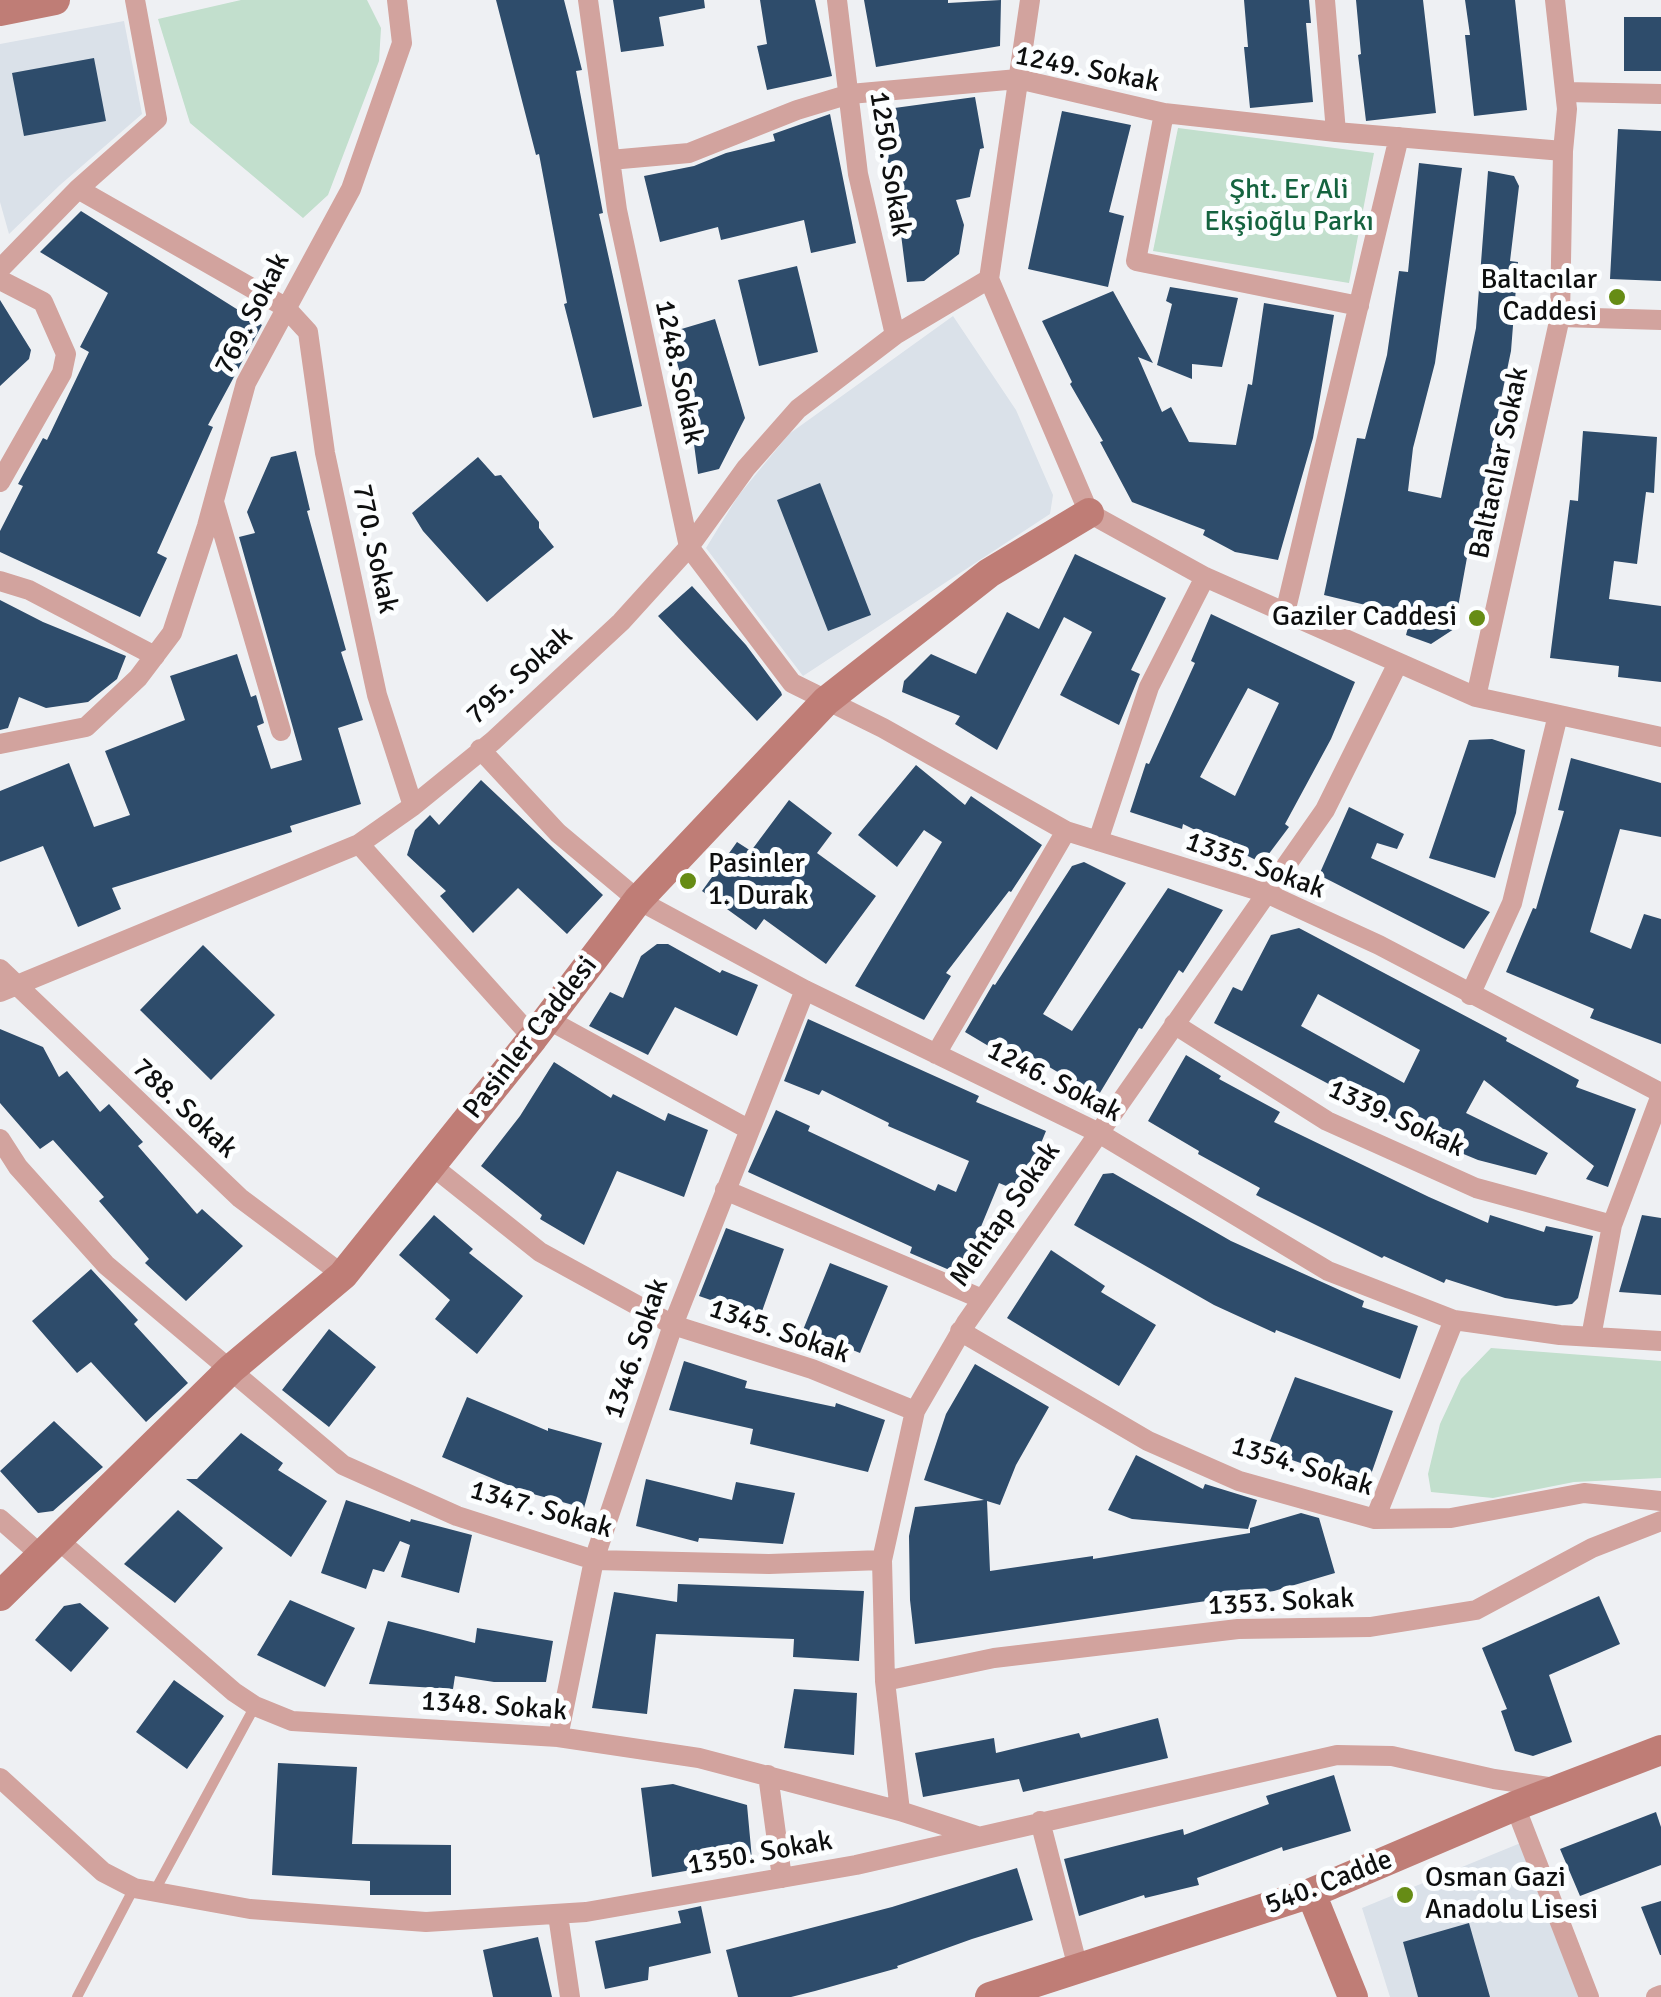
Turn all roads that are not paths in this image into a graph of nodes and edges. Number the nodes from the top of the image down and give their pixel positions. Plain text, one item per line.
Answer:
1 (56, 0) edge
2 (135, 0) edge
3 (397, 0) edge
4 (588, 0) edge
5 (837, 0) edge
6 (1030, 0) edge
7 (1325, 0) edge
8 (1555, 0) edge
9 (0, 11) edge
10 (1018, 79) junction
11 (1566, 92) junction
12 (850, 94) junction
13 (1661, 94) edge
14 (1164, 113) junction
15 (1336, 132) junction
16 (1399, 137) junction
17 (1563, 151) junction
18 (610, 160) junction
19 (78, 188) junction
20 (0, 269) edge
21 (990, 279) junction
22 (0, 280) edge
23 (1359, 306) junction
24 (285, 307) junction
25 (1560, 318) junction
26 (1661, 320) edge
27 (895, 335) junction
28 (0, 482) edge
29 (214, 502) junction
30 (1088, 513) junction
31 (689, 547) junction
32 (1204, 576) junction
33 (0, 581) edge
34 (1285, 613) junction
35 (155, 656) junction
36 (1398, 664) junction
37 (1476, 697) junction
38 (826, 701) junction
39 (1558, 715) junction
40 (280, 730) dead end
41 (1661, 738) edge
42 (0, 744) edge
43 (480, 748) junction
44 (413, 806) junction
45 (1066, 832) junction
46 (1098, 842) junction
47 (359, 844) junction
48 (1266, 894) junction
49 (638, 900) junction
50 (5, 982) edge
51 (805, 990) junction
52 (1470, 994) junction
53 (1174, 1024) junction
54 (540, 1029) junction
55 (936, 1054) junction
56 (1661, 1094) edge
57 (748, 1129) junction
58 (1097, 1132) junction
59 (0, 1139) edge
60 (430, 1166) junction
61 (725, 1190) junction
62 (1612, 1226) junction
63 (343, 1274) junction
64 (982, 1299) junction
65 (1454, 1320) junction
66 (674, 1325) junction
67 (960, 1331) junction
68 (1591, 1337) junction
69 (1661, 1342) edge
70 (231, 1369) junction
71 (914, 1411) junction
72 (1661, 1500) edge
73 (0, 1519) edge
74 (1376, 1519) junction
75 (1661, 1521) edge
76 (49, 1547) junction
77 (594, 1560) junction
78 (882, 1560) junction
79 (0, 1596) edge
80 (885, 1680) junction
81 (254, 1706) junction
82 (558, 1737) junction
83 (1661, 1750) edge
84 (768, 1775) junction
85 (0, 1778) edge
86 (1559, 1789) junction
87 (1515, 1806) junction
88 (900, 1811) junction
89 (1040, 1821) junction
90 (979, 1837) junction
91 (782, 1878) junction
92 (144, 1891) junction
93 (1311, 1893) junction
94 (558, 1915) junction
95 (1078, 1968) junction
96 (77, 1997) edge
97 (570, 1997) edge
98 (990, 1997) edge
99 (1352, 1997) edge
100 (1589, 1997) edge

1 - 9 street
2 - 19 street
3 - 24 street, 769. Sokak
4 - 18 street, 1248. Sokak
5 - 12 street, 1250. Sokak
6 - 10 street
7 - 15 street
8 - 11 street, Baltacılar Sokak
10 - 12 street, 1249. Sokak
10 - 14 street, 1249. Sokak
10 - 21 street
11 - 13 street
11 - 17 street, Baltacılar Sokak
12 - 18 street, 1249. Sokak
12 - 27 street, 1250. Sokak
14 - 15 street, 1249. Sokak
14 - 23 street
15 - 16 street, 1249. Sokak
16 - 17 street, 1249. Sokak
16 - 23 street
17 - 25 street, Baltacılar Sokak
18 - 31 street, 1248. Sokak
19 - 20 street
19 - 24 street
21 - 27 street, 795. Sokak
21 - 30 street
22 - 28 street
23 - 34 street
24 - 29 street, 769. Sokak
24 - 44 street, 770. Sokak
25 - 26 street
25 - 37 street, Baltacılar Sokak
27 - 31 street, 795. Sokak
29 - 35 street, 769. Sokak
29 - 40 street
30 - 32 street
30 - 38 street, Pasinler Caddesi
31 - 38 street, 1248. Sokak
31 - 43 street, 795. Sokak
32 - 34 street
32 - 46 street
33 - 35 street
34 - 36 street
35 - 42 street, 769. Sokak
36 - 37 street
36 - 48 street, Mehtap Sokak
37 - 39 street
38 - 45 street, 1335. Sokak
38 - 49 street, Pasinler Caddesi
39 - 41 street
39 - 52 street
43 - 44 street, 795. Sokak
43 - 49 street, 1246. Sokak
44 - 47 street, 795. Sokak
45 - 46 street, 1335. Sokak
45 - 55 street
46 - 48 street, 1335. Sokak
47 - 50 street, 795. Sokak
47 - 54 street
48 - 52 street, 1335. Sokak
48 - 53 street, Mehtap Sokak
49 - 51 street, 1246. Sokak
49 - 54 street, Pasinler Caddesi
50 - 63 street, 788. Sokak
51 - 55 street, 1246. Sokak
51 - 57 street, 1346. Sokak
52 - 56 street, 1335. Sokak
53 - 58 street, Mehtap Sokak
53 - 62 street, 1339. Sokak
54 - 57 street
54 - 60 street, Pasinler Caddesi
55 - 58 street, 1246. Sokak
56 - 62 street
57 - 61 street, 1346. Sokak
58 - 64 street, Mehtap Sokak
58 - 65 street, 1246. Sokak
59 - 70 street, 1347. Sokak
60 - 63 street, Pasinler Caddesi
60 - 66 street, 1345. Sokak
61 - 64 street
61 - 66 street, 1346. Sokak
62 - 68 street
63 - 70 street, Pasinler Caddesi
64 - 67 street, Mehtap Sokak
65 - 68 street, 1246. Sokak
65 - 74 street
66 - 71 street, 1345. Sokak
66 - 77 street, 1346. Sokak
67 - 71 street, Mehtap Sokak
67 - 74 street, 1354. Sokak
68 - 69 street, 1246. Sokak
70 - 76 street, Pasinler Caddesi
70 - 77 street, 1347. Sokak
71 - 78 street, Mehtap Sokak
72 - 74 street, 1354. Sokak
73 - 76 street, 1348. Sokak
75 - 80 street, 1353. Sokak
76 - 79 street, Pasinler Caddesi
76 - 81 street, 1348. Sokak
77 - 78 street, 1347. Sokak
77 - 82 street, 1346. Sokak
78 - 80 street, Mehtap Sokak
80 - 88 street, Mehtap Sokak
81 - 82 street, 1348. Sokak
81 - 92 lane
82 - 84 street, 1348. Sokak
83 - 86 street, 540. Cadde
84 - 88 street, 1348. Sokak
84 - 91 street
85 - 92 street, 1350. Sokak
86 - 87 street, 540. Cadde
86 - 89 street, 1350. Sokak
87 - 93 street, 540. Cadde
87 - 100 street
88 - 90 street, 1348. Sokak
89 - 90 street, 1350. Sokak
89 - 95 street
90 - 91 street, 1350. Sokak
91 - 94 street, 1350. Sokak
92 - 94 street, 1350. Sokak
92 - 96 lane
93 - 95 street, 540. Cadde
93 - 99 street
94 - 97 street
95 - 98 street, 540. Cadde

